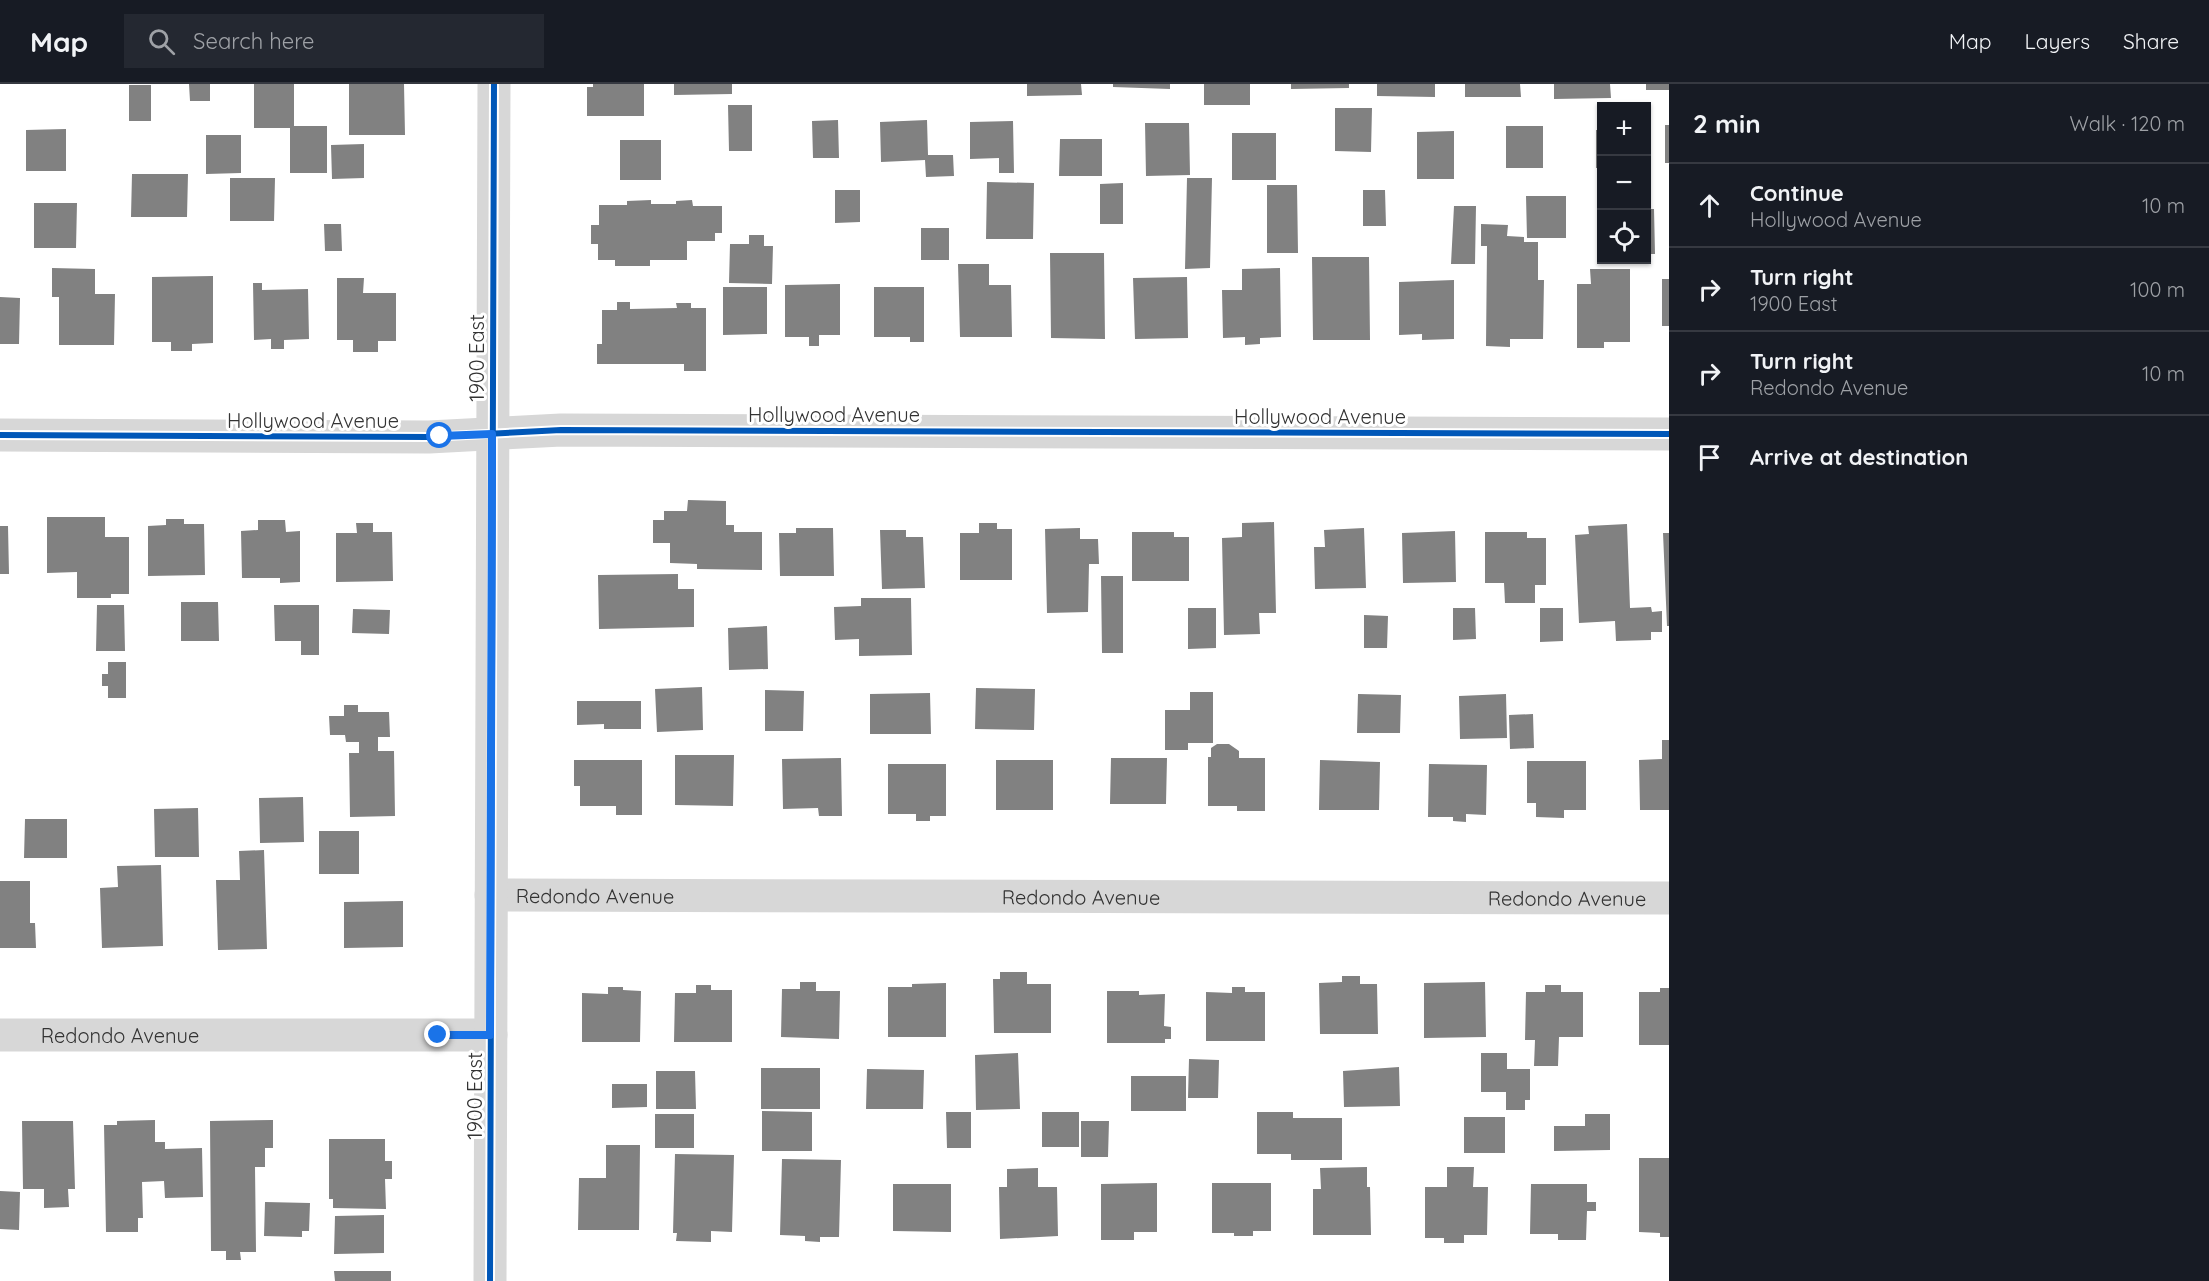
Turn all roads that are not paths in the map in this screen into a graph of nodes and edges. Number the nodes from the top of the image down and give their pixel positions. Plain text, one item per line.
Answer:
1 (494, 84) edge
2 (492, 434) junction
3 (1669, 434) edge
4 (0, 435) edge
5 (491, 895) junction
6 (1669, 898) edge
7 (0, 1035) edge
8 (490, 1035) junction
9 (490, 1281) edge

1 - 2 street, 1900 East
2 - 3 street, Hollywood Avenue
2 - 4 street, Hollywood Avenue
2 - 5 street, 1900 East
5 - 6 street, Redondo Avenue
5 - 8 street, 1900 East
7 - 8 street, Redondo Avenue
8 - 9 street, 1900 East

